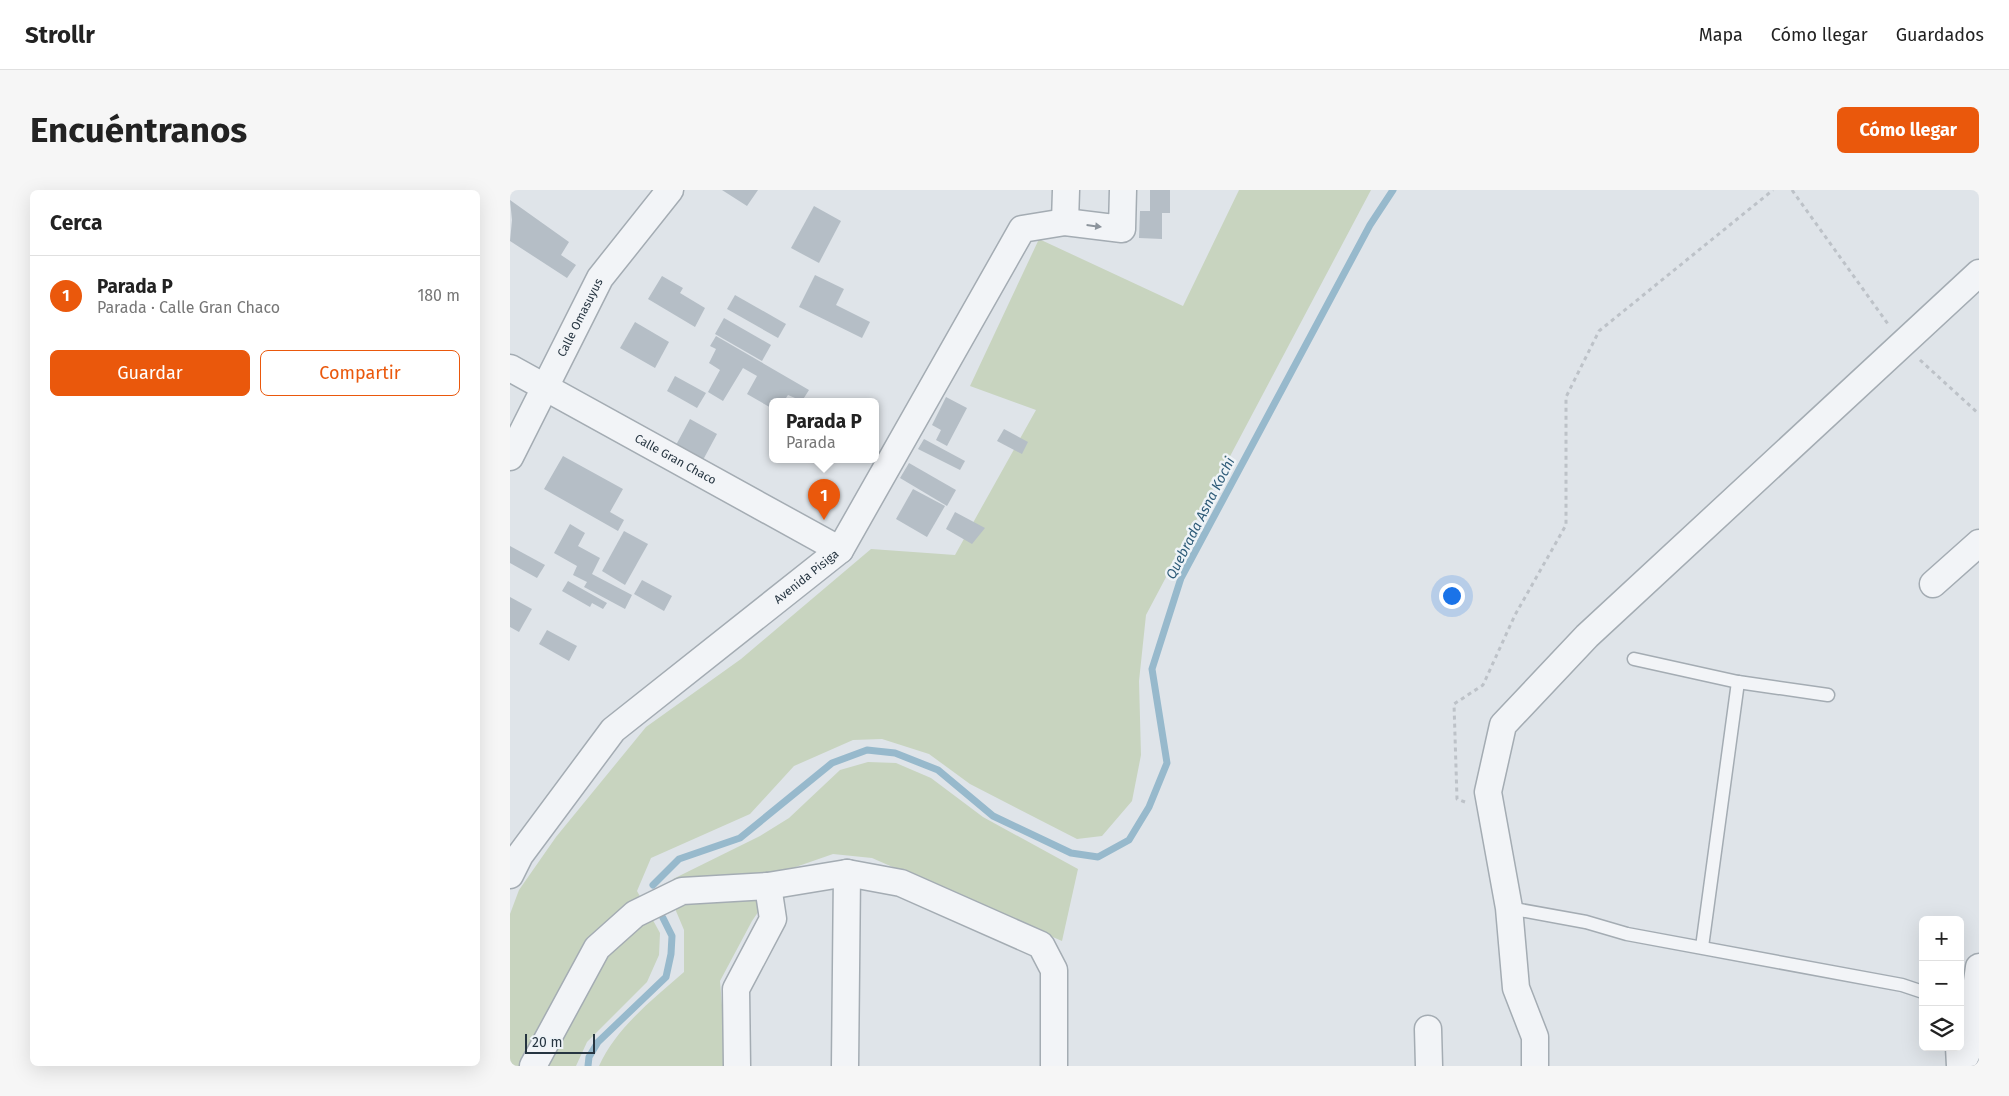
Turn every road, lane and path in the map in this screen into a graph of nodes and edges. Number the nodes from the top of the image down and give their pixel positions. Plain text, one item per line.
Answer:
1 (670, 190) edge
2 (1066, 190) edge
3 (1123, 190) edge
4 (1773, 190) edge
5 (1792, 190) edge
6 (1066, 222) junction
7 (1979, 273) edge
8 (1902, 344) junction
9 (510, 368) edge
10 (546, 389) junction
11 (1979, 414) edge
12 (510, 457) edge
13 (1979, 543) edge
14 (840, 550) junction
15 (1932, 584) dead end
16 (1634, 659) dead end
17 (1738, 682) junction
18 (1828, 695) dead end
19 (1492, 813) junction
20 (847, 873) junction
21 (510, 876) edge
22 (768, 886) junction
23 (1509, 908) junction
24 (1702, 947) junction
25 (1979, 967) edge
26 (1919, 991) edge
27 (1428, 1029) dead end
28 (1952, 1051) edge
29 (533, 1066) edge
30 (737, 1066) edge
31 (845, 1066) edge
32 (1054, 1066) edge
33 (1429, 1066) edge
34 (1536, 1066) edge
35 (1953, 1066) edge
36 (1961, 1066) edge

1 - 10 street, Calle Omasuyus
2 - 6 street
6 -> 3 street, Avenida Pisiga
4 - 19 path
5 - 8 path
6 - 14 street, Avenida Pisiga
7 - 8 street
8 - 11 path
8 - 19 street
9 - 10 street, Calle Gran Chaco
10 - 12 street, Calle Omasuyus
10 - 14 street, Calle Gran Chaco
13 - 15 street
14 - 21 street, Avenida Pisiga
16 - 17 lane
17 - 18 lane
17 - 24 lane
19 - 23 street
20 - 22 street
20 - 31 street
20 - 32 street
22 - 29 street
22 - 30 street
23 - 24 lane
23 - 34 street
24 - 26 lane
25 - 36 street
27 - 33 street
28 - 35 lane

